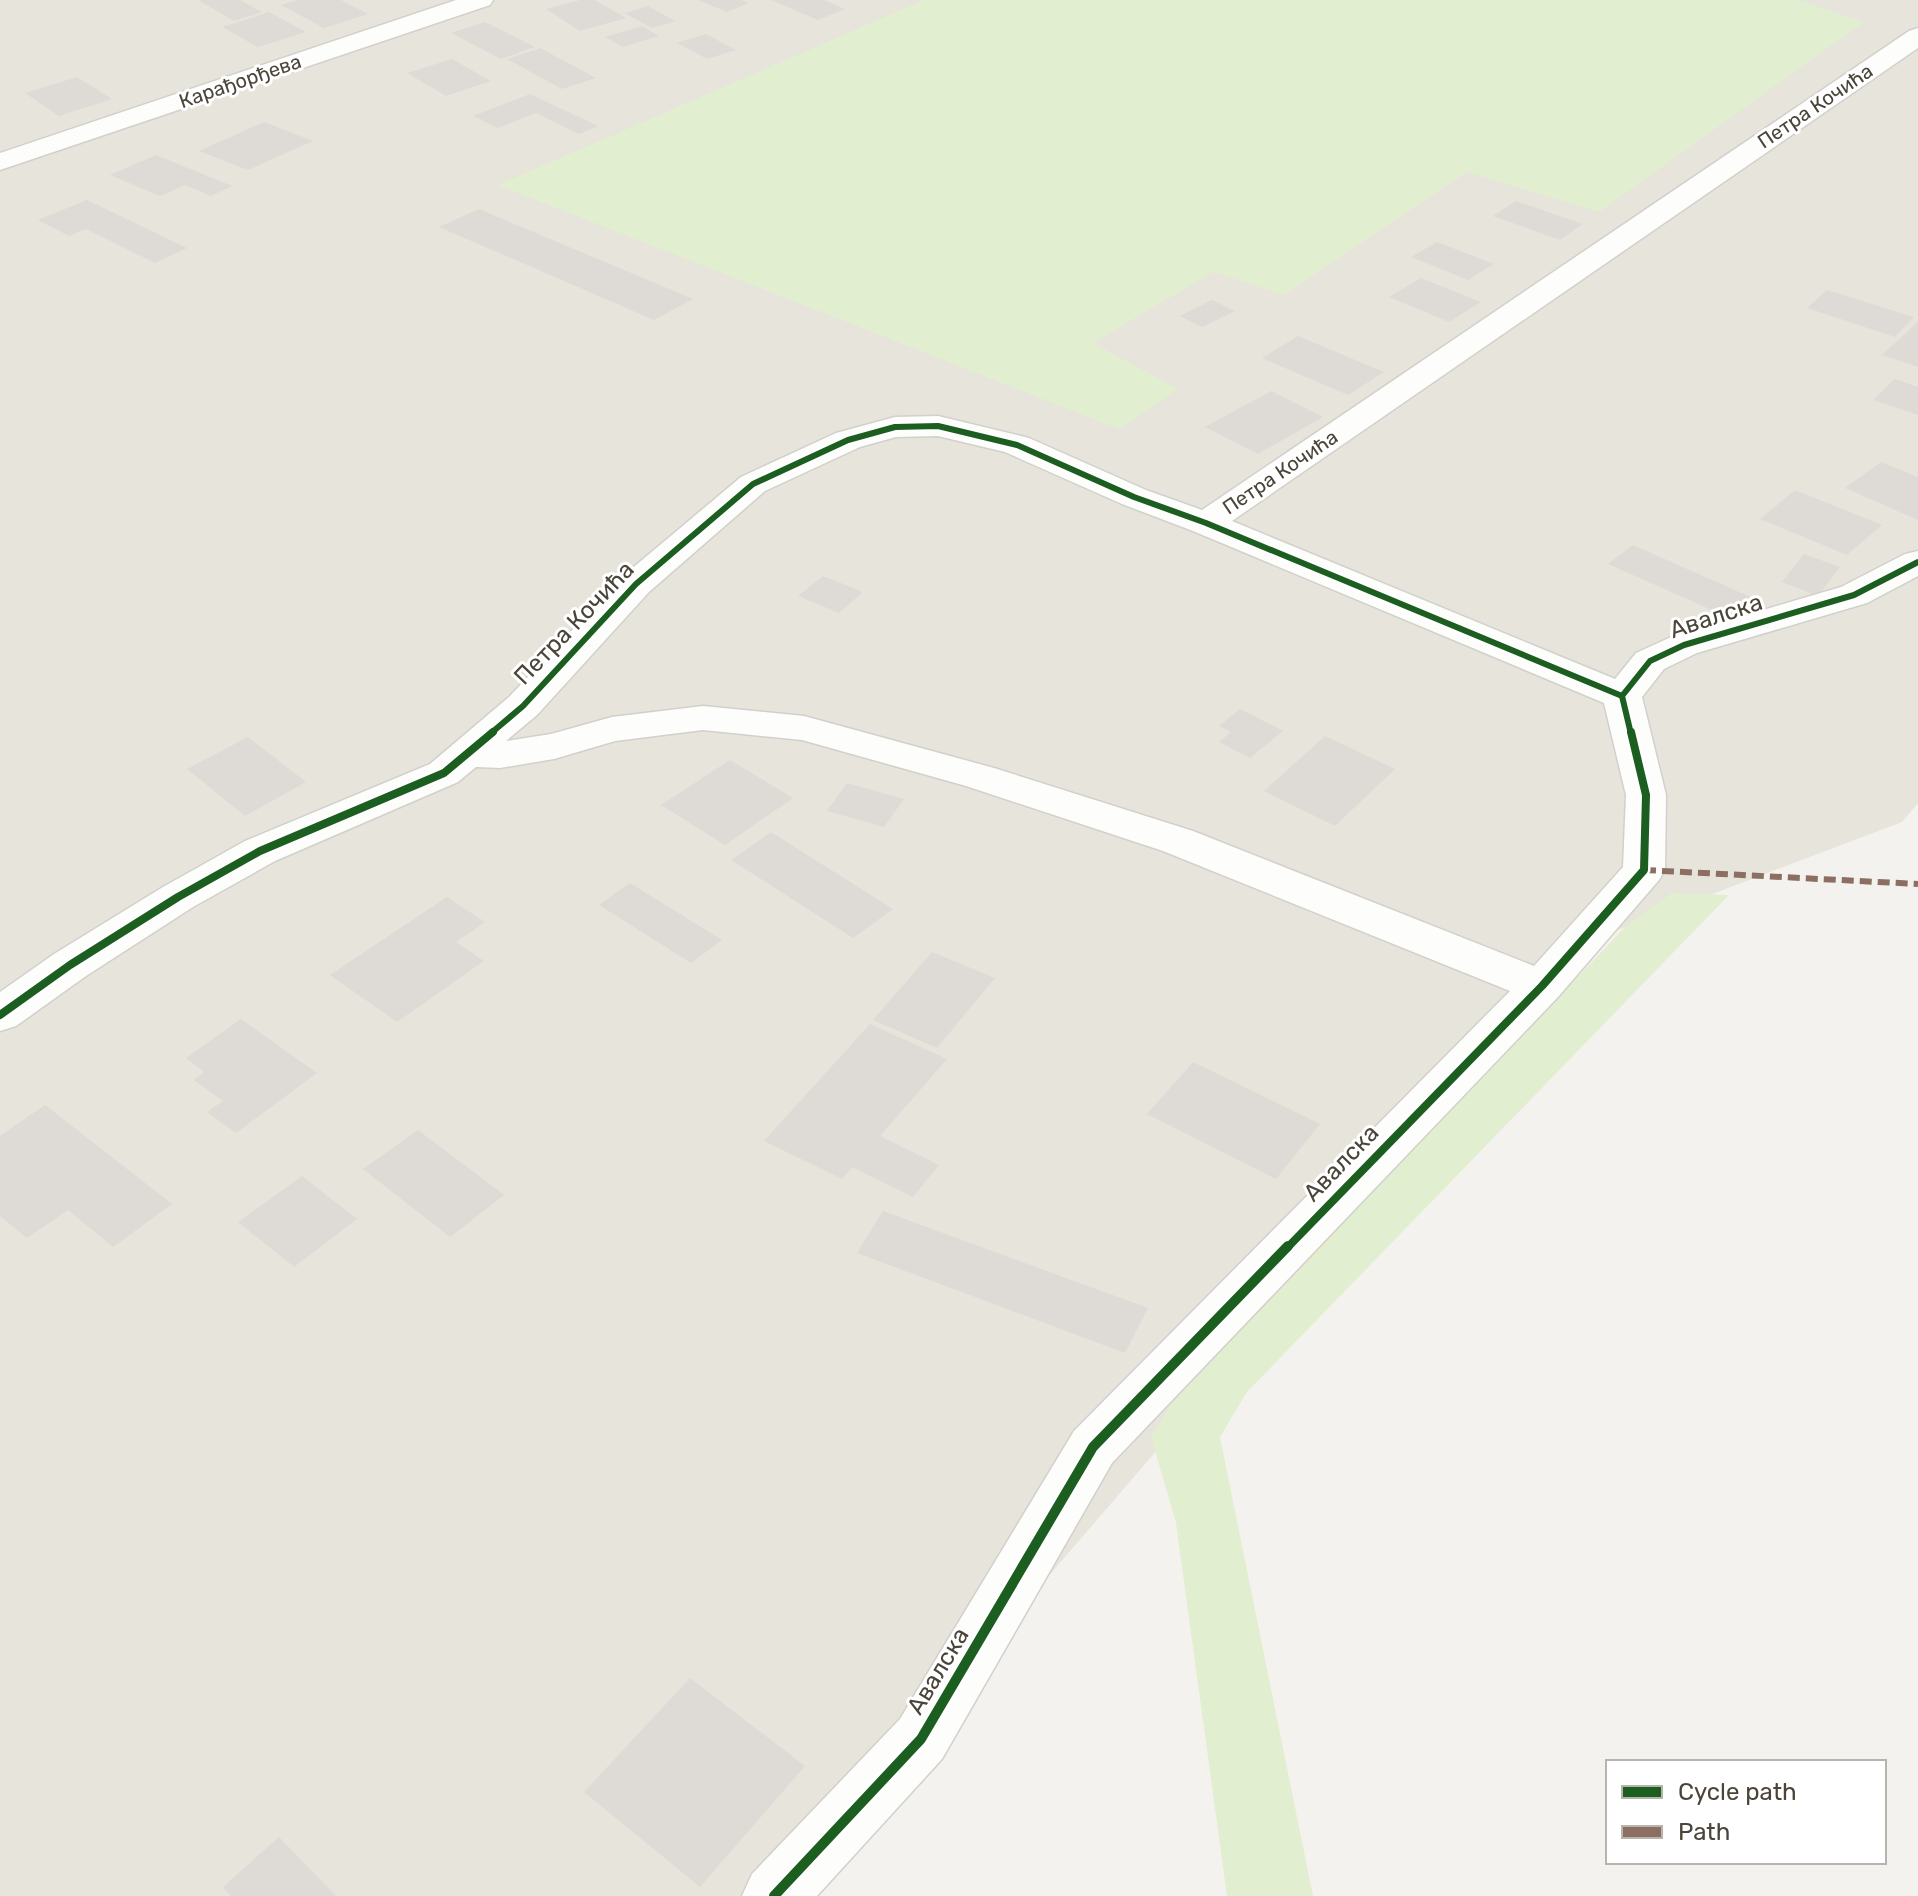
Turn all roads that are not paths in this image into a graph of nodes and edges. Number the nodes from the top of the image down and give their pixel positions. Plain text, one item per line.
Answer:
1 (481, 0) edge
2 (1918, 36) edge
3 (0, 162) edge
4 (1206, 523) junction
5 (1918, 562) edge
6 (1622, 696) junction
7 (468, 754) junction
8 (1542, 986) junction
9 (0, 1015) edge
10 (774, 1896) edge

1 - 3 street, Карађорђева
2 - 4 street, Петра Кочића
4 - 6 street
4 - 7 street, Петра Кочића
5 - 6 street, Авалска
6 - 8 street, Авалска
7 - 8 street
7 - 9 street, Петра Кочића
8 - 10 street, Авалска

